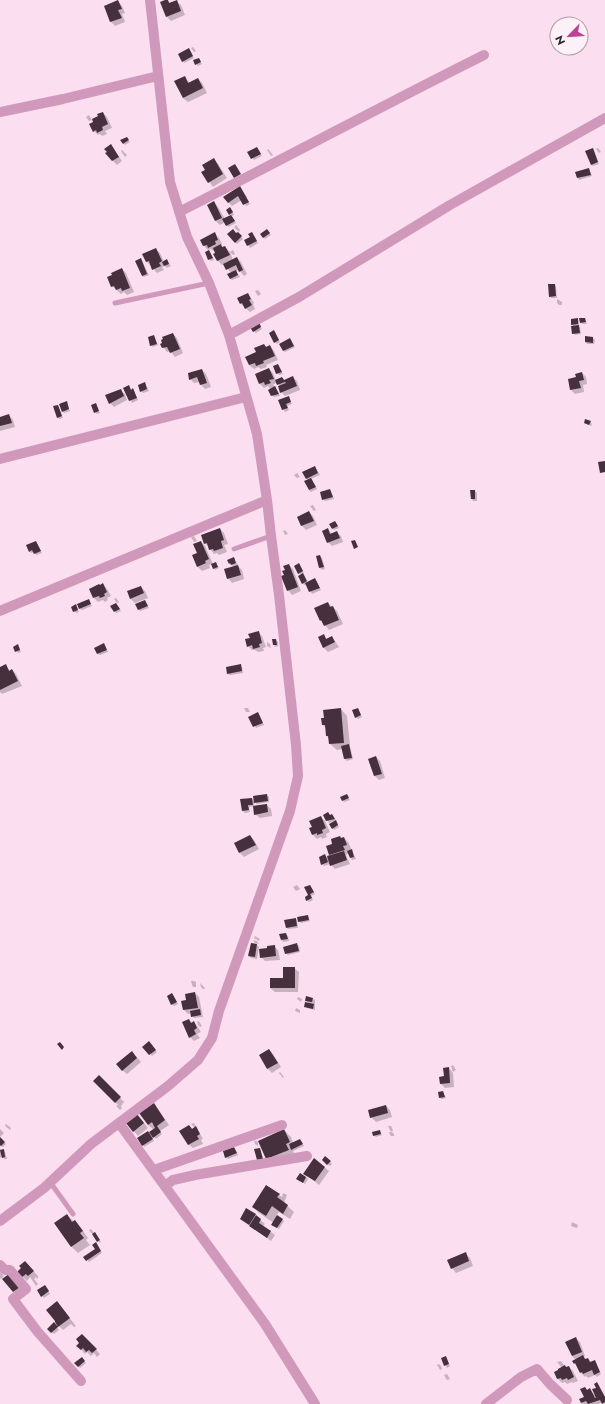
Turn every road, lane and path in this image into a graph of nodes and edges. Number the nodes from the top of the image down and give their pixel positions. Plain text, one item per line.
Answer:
1 (150, 0) edge
2 (484, 55) dead end
3 (158, 76) junction
4 (0, 112) edge
5 (605, 118) edge
6 (179, 212) junction
7 (209, 283) junction
8 (115, 303) dead end
9 (229, 335) junction
10 (246, 397) junction
11 (0, 459) edge
12 (267, 500) junction
13 (271, 536) junction
14 (234, 549) dead end
15 (0, 611) edge
16 (120, 1123) junction
17 (282, 1125) dead end
18 (307, 1156) dead end
19 (154, 1170) junction
20 (50, 1182) junction
21 (166, 1186) junction
22 (73, 1214) dead end
23 (0, 1221) edge
24 (0, 1265) edge
25 (81, 1381) dead end
26 (567, 1400) dead end
27 (315, 1404) edge
28 (486, 1404) edge

1 - 3 street
2 - 6 street
3 - 4 street
3 - 6 street
5 - 9 street
6 - 7 street
7 - 8 lane
7 - 9 street
9 - 10 street
10 - 11 street
10 - 12 street
12 - 13 street
12 - 15 street
13 - 14 lane
13 - 16 street
16 - 19 street
16 - 20 street
17 - 19 street
18 - 21 street
19 - 21 street
20 - 22 lane
20 - 23 street
21 - 27 street
24 - 25 street
26 - 28 street

